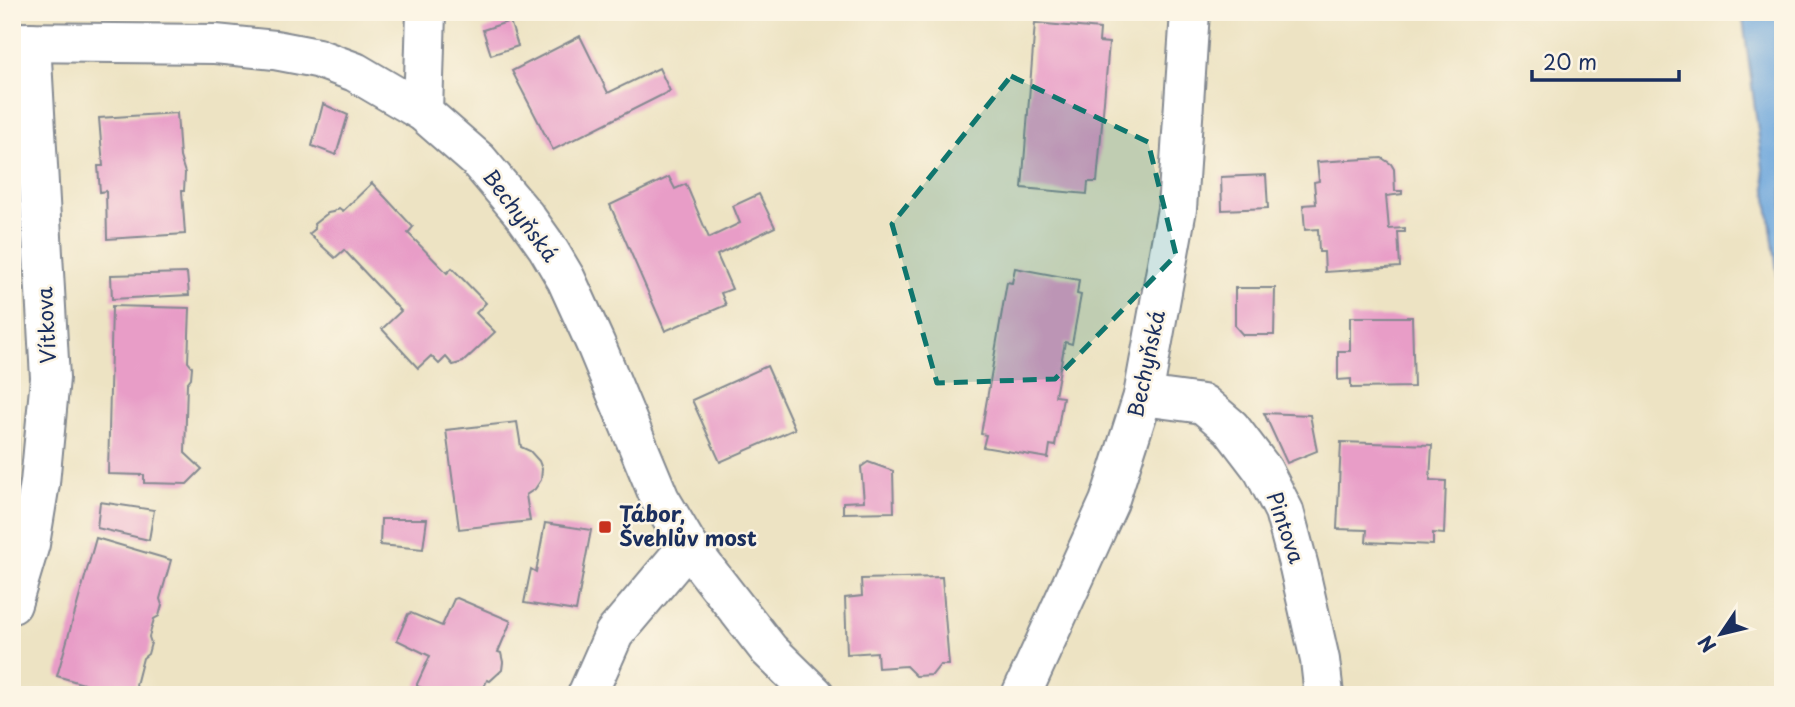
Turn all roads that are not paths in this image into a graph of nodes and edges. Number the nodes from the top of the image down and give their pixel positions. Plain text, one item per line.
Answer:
1 (426, 12) edge
2 (1190, 12) edge
3 (22, 42) edge
4 (423, 112) junction
5 (1143, 396) junction
6 (688, 546) junction
7 (12, 604) edge
8 (587, 695) edge
9 (815, 695) edge
10 (1021, 695) edge
11 (1324, 695) edge

1 - 4 street
2 - 5 street, Bechyňská
3 - 4 street, Bechyňská
3 - 7 street, Vítkova
4 - 6 street, Bechyňská
5 - 10 street, Bechyňská
5 - 11 street, Pintova
6 - 8 street
6 - 9 street, Bechyňská

